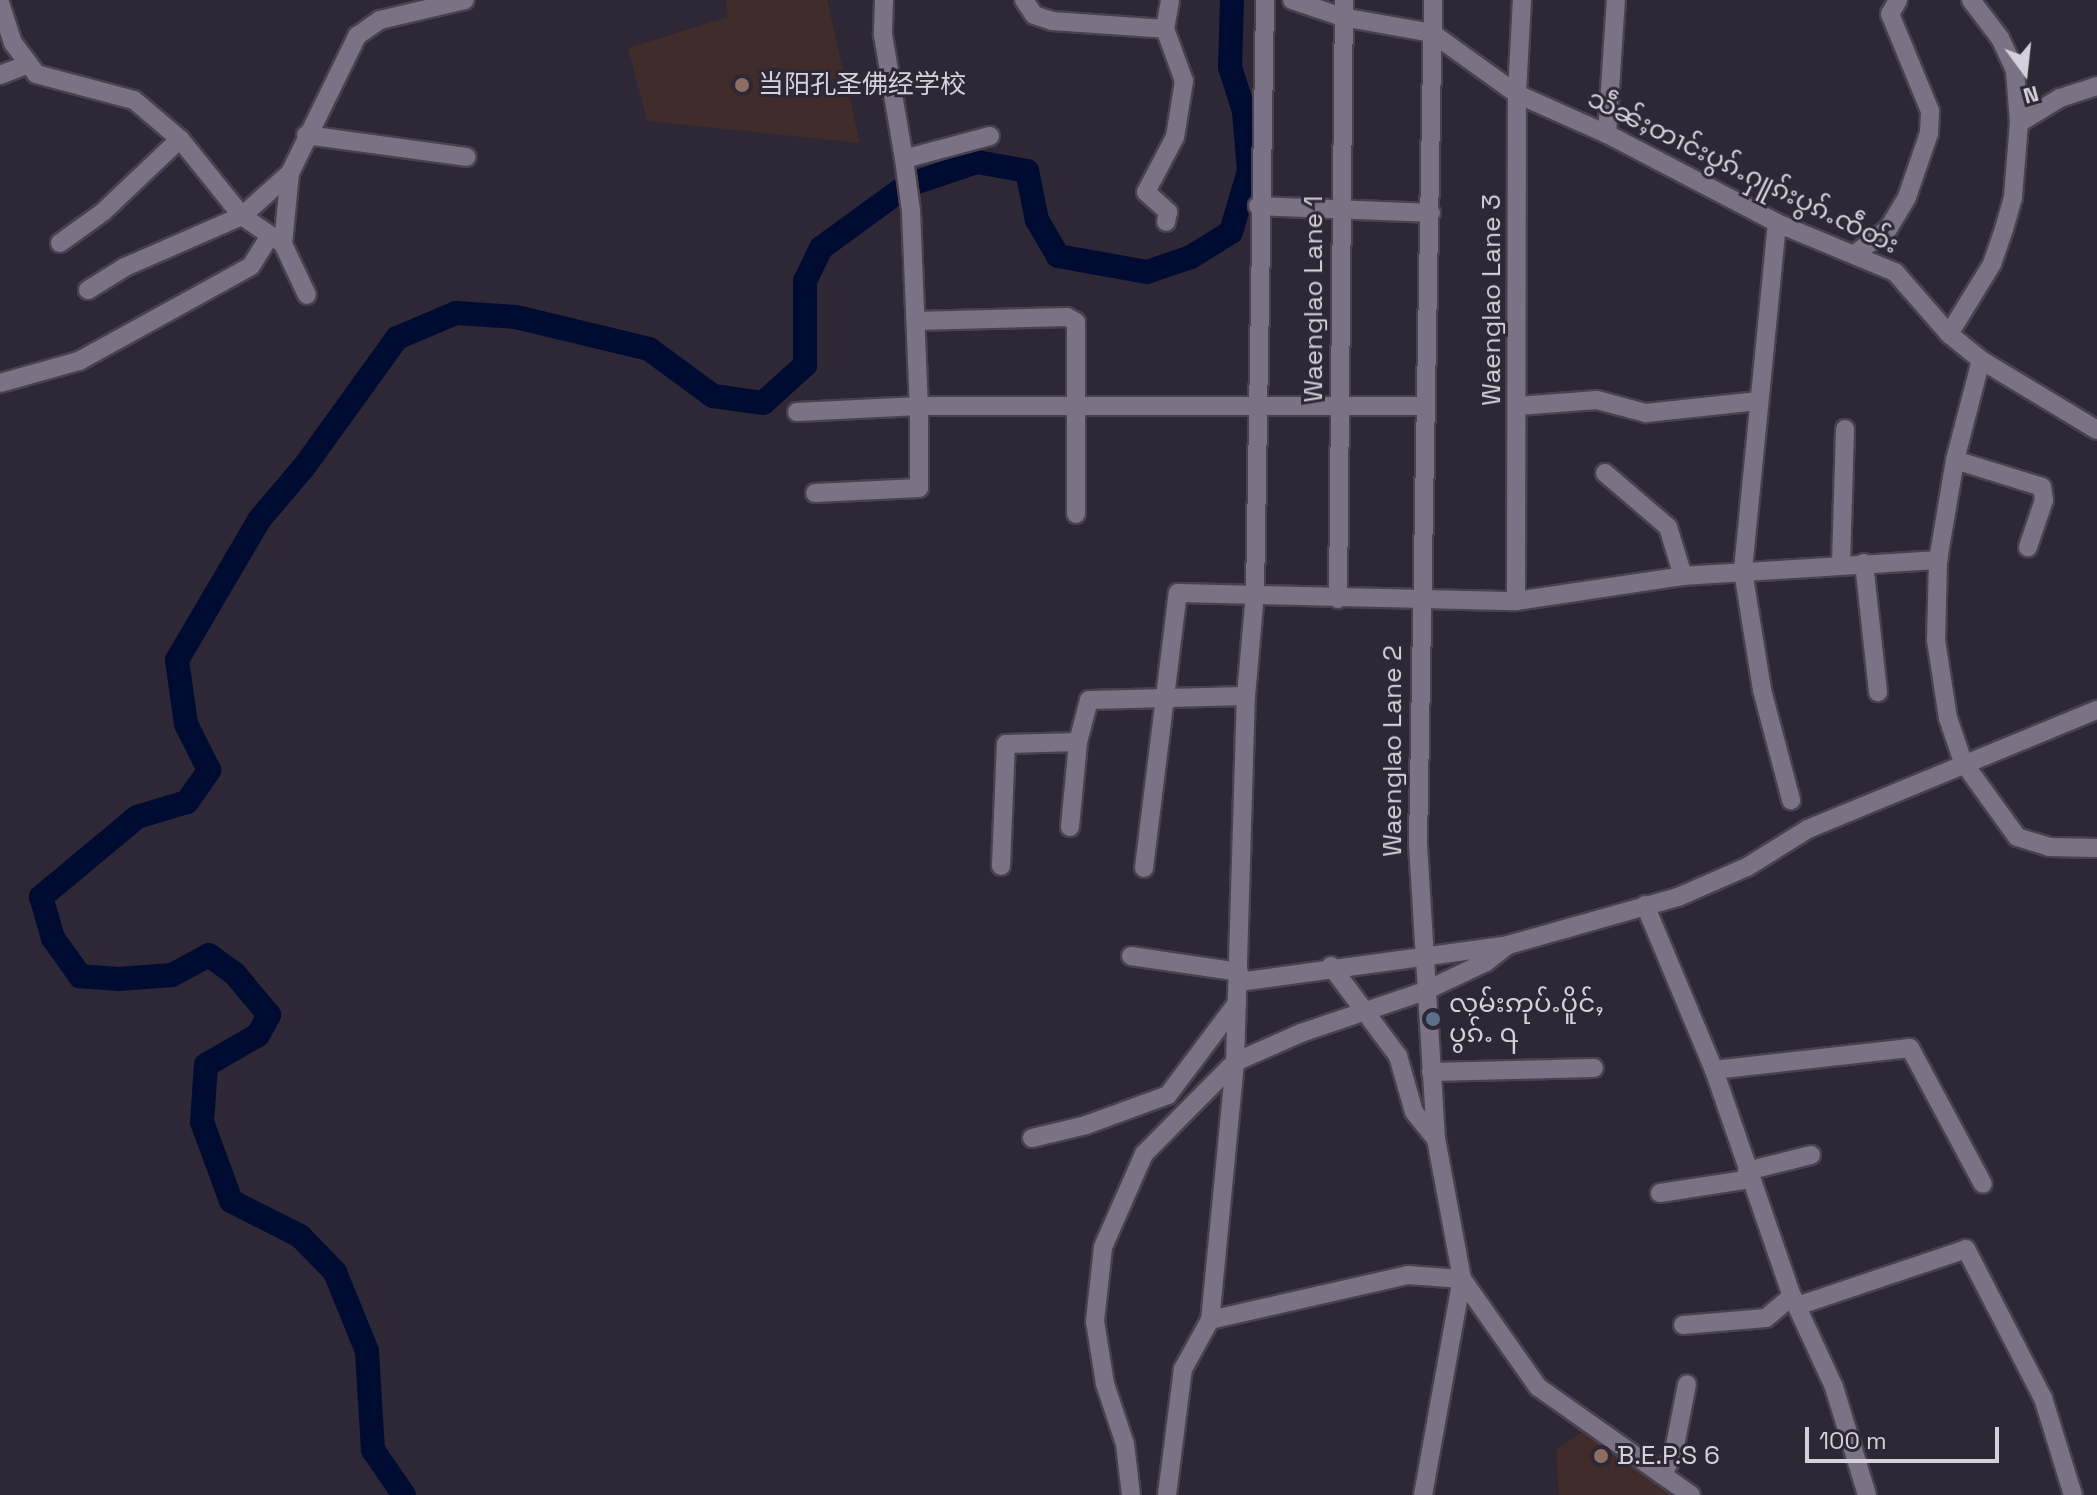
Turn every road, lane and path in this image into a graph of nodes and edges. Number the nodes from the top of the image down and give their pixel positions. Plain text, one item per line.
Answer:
1 (461, 0) edge
2 (884, 0) edge
3 (1024, 0) edge
4 (1170, 0) edge
5 (1265, 0) edge
6 (1292, 0) edge
7 (1433, 0) edge
8 (1522, 0) edge
9 (1616, 0) edge
10 (1898, 0) edge
11 (1971, 0) edge
12 (0, 3) edge
13 (1343, 9) edge
14 (1165, 29) junction
15 (1432, 33) junction
16 (29, 64) junction
17 (0, 75) edge
18 (2097, 86) edge
19 (1517, 94) junction
20 (2019, 123) junction
21 (1607, 134) junction
22 (306, 135) junction
23 (990, 136) dead end
24 (180, 139) junction
25 (466, 157) dead end
26 (904, 159) junction
27 (290, 173) junction
28 (1258, 206) junction
29 (1341, 209) junction
30 (1431, 213) junction
31 (242, 216) junction
32 (1166, 222) dead end
33 (1777, 223) junction
34 (276, 240) junction
35 (60, 243) dead end
36 (1855, 254) junction
37 (88, 290) dead end
38 (307, 295) dead end
39 (916, 321) junction
40 (1949, 334) junction
41 (1981, 360) junction
42 (0, 383) edge
43 (1758, 401) junction
44 (1076, 404) junction
45 (919, 406) junction
46 (1339, 406) junction
47 (1426, 406) junction
48 (1518, 406) junction
49 (1256, 408) junction
50 (797, 412) dead end
51 (1845, 429) dead end
52 (2097, 430) edge
53 (1955, 460) junction
54 (1605, 473) dead end
55 (815, 493) dead end
56 (1076, 514) dead end
57 (2028, 547) dead end
58 (1938, 560) junction
59 (1864, 563) junction
60 (1841, 564) junction
61 (1743, 571) junction
62 (1683, 576) junction
63 (1255, 593) junction
64 (1338, 599) junction
65 (1419, 600) junction
66 (1516, 601) junction
67 (1878, 692) dead end
68 (1246, 696) junction
69 (1161, 697) junction
70 (2097, 710) edge
71 (1078, 742) junction
72 (1963, 762) junction
73 (1791, 800) dead end
74 (1070, 827) dead end
75 (2097, 848) edge
76 (1001, 866) dead end
77 (1144, 868) dead end
78 (1645, 905) junction
79 (1508, 945) junction
80 (1422, 953) junction
81 (1131, 956) dead end
82 (1331, 966) junction
83 (1239, 977) junction
84 (1425, 991) junction
85 (1237, 1003) junction
86 (1369, 1011) junction
87 (1235, 1062) junction
88 (1594, 1068) dead end
89 (1714, 1070) junction
90 (1431, 1072) junction
91 (1032, 1138) dead end
92 (1436, 1139) junction
93 (1811, 1155) dead end
94 (1749, 1175) junction
95 (1983, 1184) dead end
96 (1660, 1193) dead end
97 (1462, 1279) junction
98 (1796, 1301) junction
99 (1210, 1320) junction
100 (1683, 1325) dead end
101 (1687, 1384) dead end
102 (1667, 1483) edge
103 (1131, 1495) edge
104 (1167, 1495) edge
105 (1423, 1495) edge
106 (1691, 1495) edge
107 (1867, 1495) edge
108 (2073, 1495) edge

1 - 22 street
2 - 26 street
3 - 14 street
4 - 14 street
5 - 28 street
6 - 13 street, သဵၼ်ႈတၢင်းပွၵ်ႉႁူၵ်းပွၵ်ႉၸဵတ်း
7 - 15 street, Waenglao Lane 2
8 - 19 street, Waenglao Lane 3
9 - 21 street
10 - 36 street
11 - 20 street
12 - 16 street
13 - 15 street, သဵၼ်ႈတၢင်းပွၵ်ႉႁူၵ်းပွၵ်ႉၸဵတ်း
13 - 29 street, Waenglao Lane 1
14 - 32 street
15 - 19 street, သဵၼ်ႈတၢင်းပွၵ်ႉႁူၵ်းပွၵ်ႉၸဵတ်း
15 - 30 street, Waenglao Lane 2
16 - 17 street
16 - 24 street
18 - 20 street
19 - 21 street, သဵၼ်ႈတၢင်းပွၵ်ႉႁူၵ်းပွၵ်ႉၸဵတ်း
19 - 48 street, Waenglao Lane 3
20 - 40 street
21 - 33 street, သဵၼ်ႈတၢင်းပွၵ်ႉႁူၵ်းပွၵ်ႉၸဵတ်း
22 - 25 street
22 - 27 street
23 - 26 street
24 - 31 street
24 - 35 street
26 - 39 street
27 - 31 street
27 - 34 street
28 - 29 street
28 - 49 street
29 - 30 street
29 - 46 street, Waenglao Lane 1
30 - 47 street, Waenglao Lane 2
31 - 34 street
31 - 37 street
33 - 36 street, သဵၼ်ႈတၢင်းပွၵ်ႉႁူၵ်းပွၵ်ႉၸဵတ်း
33 - 43 street
34 - 38 street
34 - 42 street
36 - 40 street, သဵၼ်ႈတၢင်းပွၵ်ႉႁူၵ်းပွၵ်ႉၸဵတ်း
39 - 44 street
39 - 45 street
40 - 41 street, သဵၼ်ႈတၢင်းပွၵ်ႉႁူၵ်းပွၵ်ႉၸဵတ်း
41 - 52 street, သဵၼ်ႈတၢင်းပွၵ်ႉႁူၵ်းပွၵ်ႉၸဵတ်း
41 - 53 street
43 - 48 street
43 - 61 street
44 - 45 street
44 - 49 street
44 - 56 street
45 - 50 street
45 - 55 street
46 - 47 street
46 - 49 street
46 - 64 street, Waenglao Lane 1
47 - 65 street, Waenglao Lane 2
48 - 66 street, Waenglao Lane 3
49 - 63 street
51 - 60 street
53 - 57 street
53 - 58 street
54 - 62 street
58 - 59 street
58 - 72 street
59 - 60 street
59 - 67 street
60 - 61 street
61 - 62 street
61 - 73 street
62 - 66 street
63 - 64 street
63 - 68 street
63 - 69 street
64 - 65 street
65 - 66 street
65 - 80 street, Waenglao Lane 2
68 - 69 street
68 - 83 street
69 - 71 street
69 - 77 street
70 - 72 street
71 - 74 street
71 - 76 street
72 - 75 street
72 - 78 street
78 - 79 street
78 - 89 street
79 - 80 street
79 - 84 street
80 - 82 street
80 - 84 street, Waenglao Lane 2
81 - 83 street
82 - 83 street
82 - 86 street
83 - 85 street
84 - 86 street
84 - 90 street, Waenglao Lane 2
85 - 87 street
85 - 91 street
86 - 87 street
86 - 92 street
87 - 99 street
87 - 103 street
88 - 90 street
89 - 94 street
89 - 95 street
90 - 92 street, Waenglao Lane 2
92 - 97 street, Waenglao Lane 2
93 - 94 street
94 - 96 street
94 - 98 street
97 - 99 street
97 - 102 street
97 - 105 street, Waenglao Lane 2
98 - 100 street
98 - 107 street
98 - 108 street
99 - 104 street
101 - 102 street
102 - 106 street

